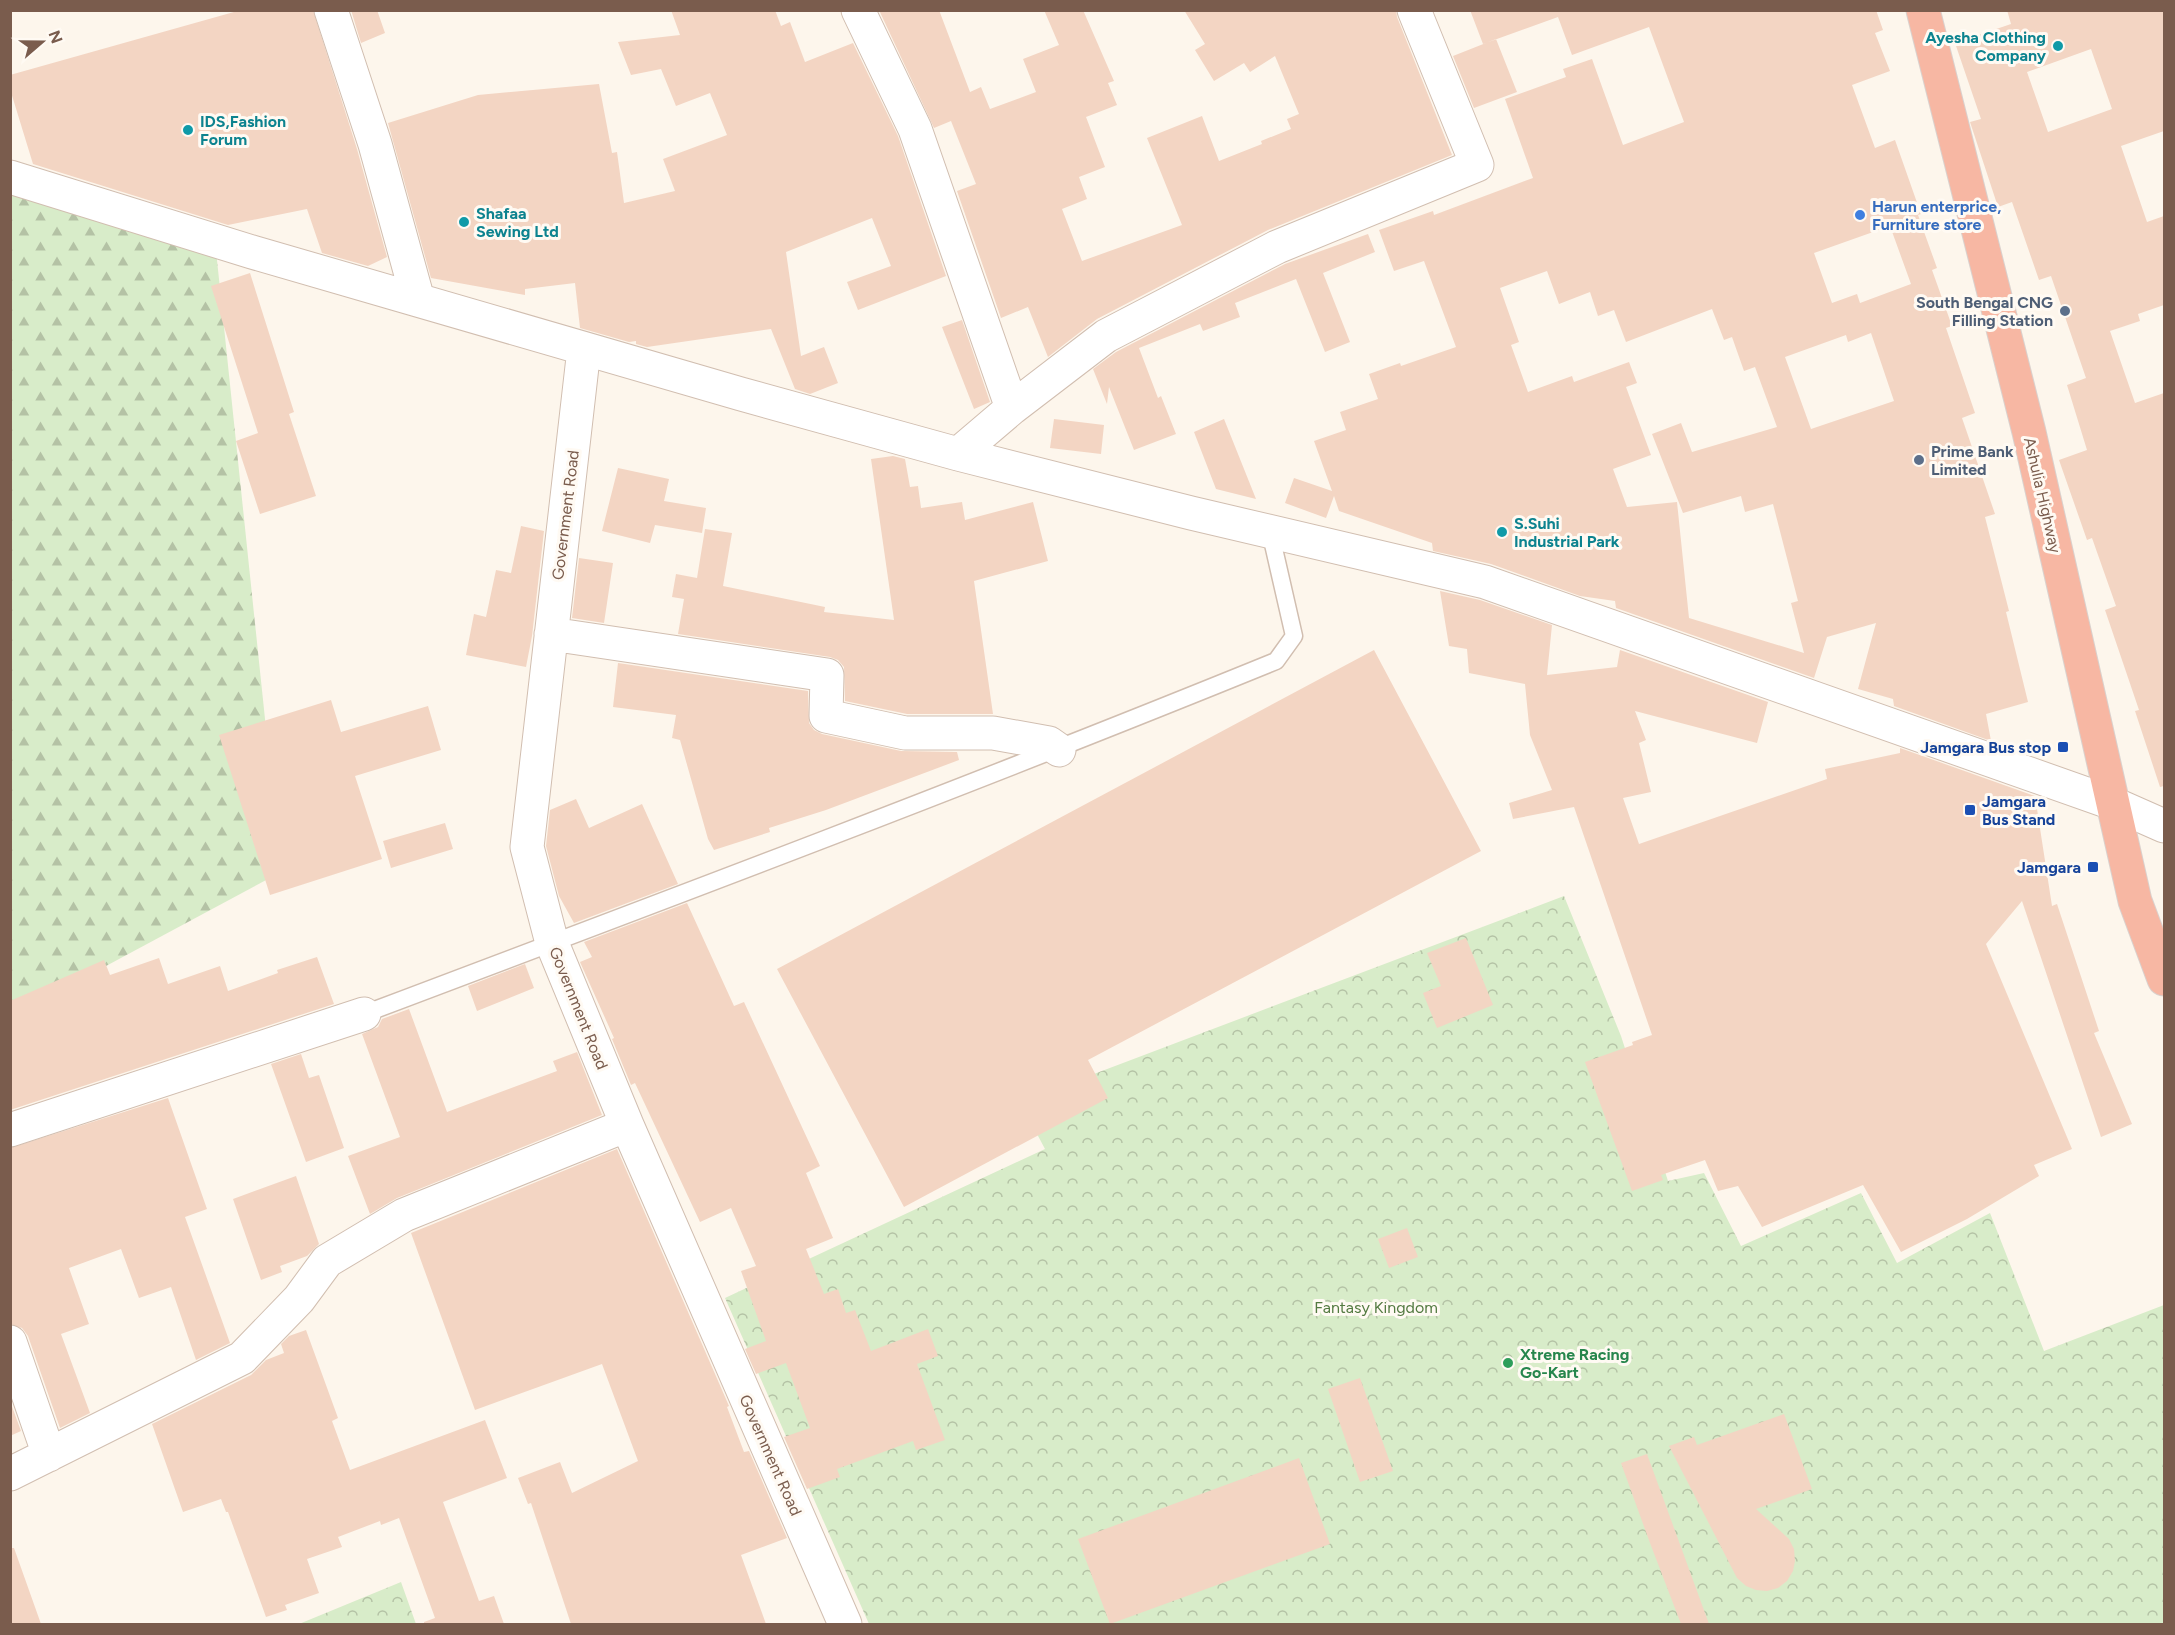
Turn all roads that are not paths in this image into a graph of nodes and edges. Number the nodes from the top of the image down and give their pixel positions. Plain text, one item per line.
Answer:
1 (332, 10) edge
2 (858, 10) edge
3 (1414, 10) edge
4 (1923, 10) edge
5 (10, 177) edge
6 (418, 300) junction
7 (584, 349) junction
8 (1012, 408) junction
9 (958, 454) junction
10 (1270, 531) junction
11 (551, 634) junction
12 (1059, 750) junction
13 (2112, 803) junction
14 (2164, 826) edge
15 (552, 943) junction
16 (2164, 979) edge
17 (364, 1014) joint
18 (627, 1125) junction
19 (10, 1130) edge
20 (10, 1342) edge
21 (50, 1455) junction
22 (10, 1474) edge
23 (845, 1624) edge

1 - 6 street
2 - 8 street
3 - 8 street
4 - 13 highway, Ashulia Highway
5 - 6 street
6 - 7 street
7 - 9 street
7 - 11 street, Government Road
8 - 9 street
9 - 10 street
10 - 12 lane
10 - 13 street
11 - 12 street
11 - 15 street, Government Road
12 - 15 lane
13 - 14 street
13 - 16 highway, Ashulia Highway
15 - 17 lane
15 - 18 street, Government Road
17 - 19 street
18 - 21 street
18 - 23 street, Government Road
20 - 21 street
21 - 22 street

